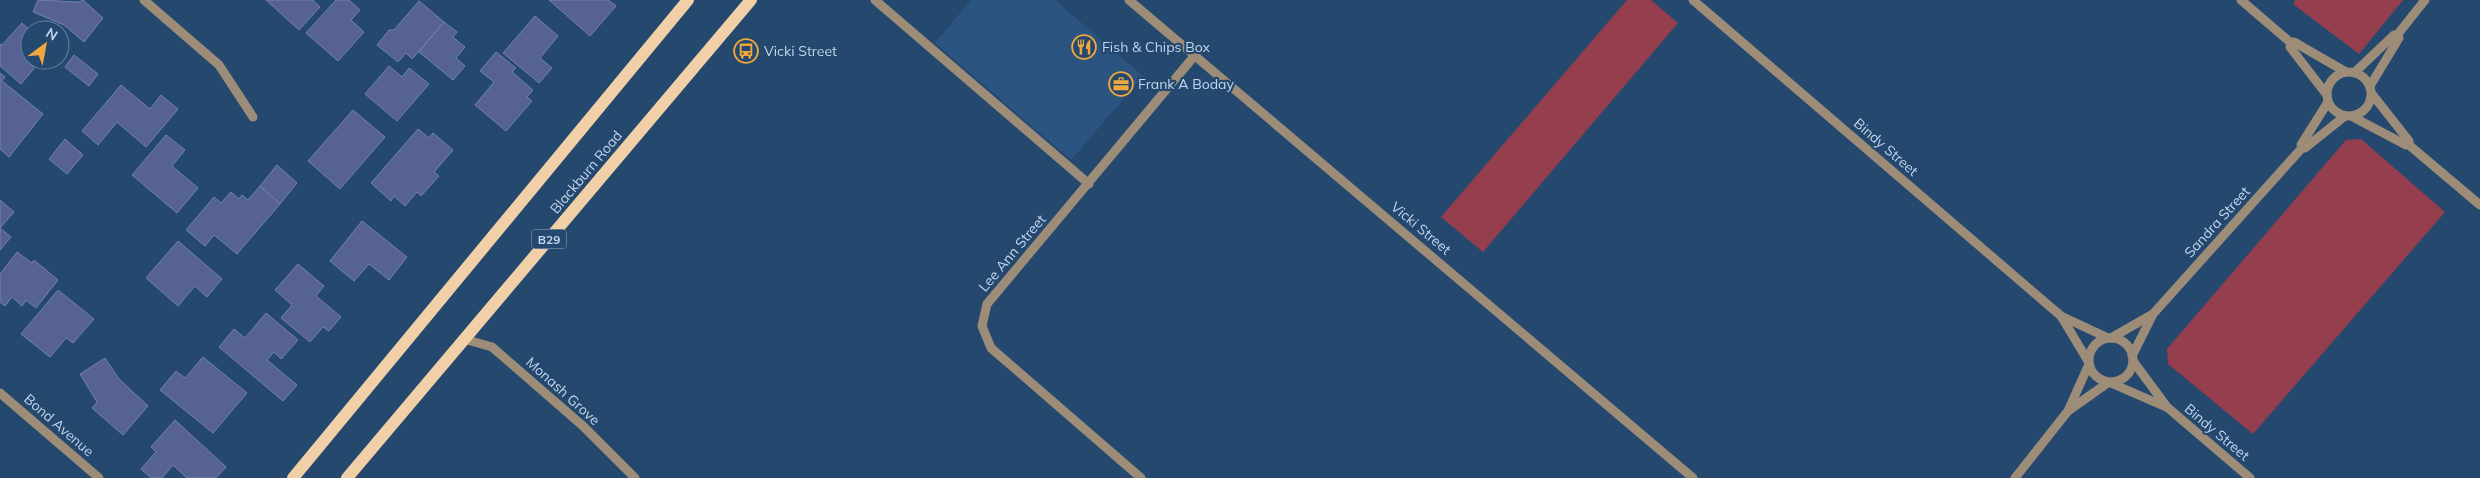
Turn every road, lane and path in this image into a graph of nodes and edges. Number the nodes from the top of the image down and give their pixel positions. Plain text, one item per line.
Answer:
1 (144, 0) edge
2 (688, 0) edge
3 (750, 0) edge
4 (875, 0) edge
5 (1130, 0) edge
6 (1693, 0) edge
7 (2241, 0) edge
8 (2425, 0) edge
9 (2398, 34) junction
10 (2291, 42) junction
11 (1196, 54) junction
12 (2350, 73) junction
13 (2371, 90) junction
14 (2328, 98) junction
15 (2349, 116) junction
16 (254, 117) dead end
17 (2409, 145) junction
18 (2302, 148) junction
19 (1089, 184) junction
20 (2480, 205) edge
21 (2154, 314) junction
22 (2061, 316) junction
23 (2110, 338) junction
24 (464, 339) junction
25 (2133, 358) junction
26 (2089, 363) junction
27 (2110, 383) junction
28 (0, 393) edge
29 (2167, 407) junction
30 (2068, 411) junction
31 (99, 478) edge
32 (293, 478) edge
33 (347, 478) edge
34 (635, 478) edge
35 (1142, 478) edge
36 (1693, 478) edge
37 (2015, 478) edge
38 (2250, 478) edge

1 - 16 street
2 - 32 main road
3 - 24 main road, Blackburn Road / B29
4 - 19 street
5 - 11 street, Vicki Street
6 - 22 street, Bindy Street
7 - 10 street
8 - 9 street
9 - 12 street
9 - 13 street
10 - 12 street
10 - 14 street
11 - 19 street, Lee Ann Street
11 - 36 street, Vicki Street
12 - 13 street
12 - 14 street
13 - 15 street
13 - 17 street
14 - 15 street
14 - 18 street, Sandra Street
15 - 17 street
15 - 18 street, Sandra Street
17 - 20 street
18 - 21 street, Sandra Street
19 - 35 street, Lee Ann Street
21 - 23 street, Sandra Street
21 - 25 street, Sandra Street
22 - 23 street, Bindy Street
22 - 26 street, Bindy Street
23 - 25 street
23 - 26 street
24 - 33 main road, Blackburn Road / B29
24 - 34 street, Monash Grove
25 - 27 street
25 - 29 street, Bindy Street
26 - 27 street
26 - 30 street
27 - 29 street, Bindy Street
27 - 30 street
28 - 31 street, Bond Avenue
29 - 38 street, Bindy Street
30 - 37 street

